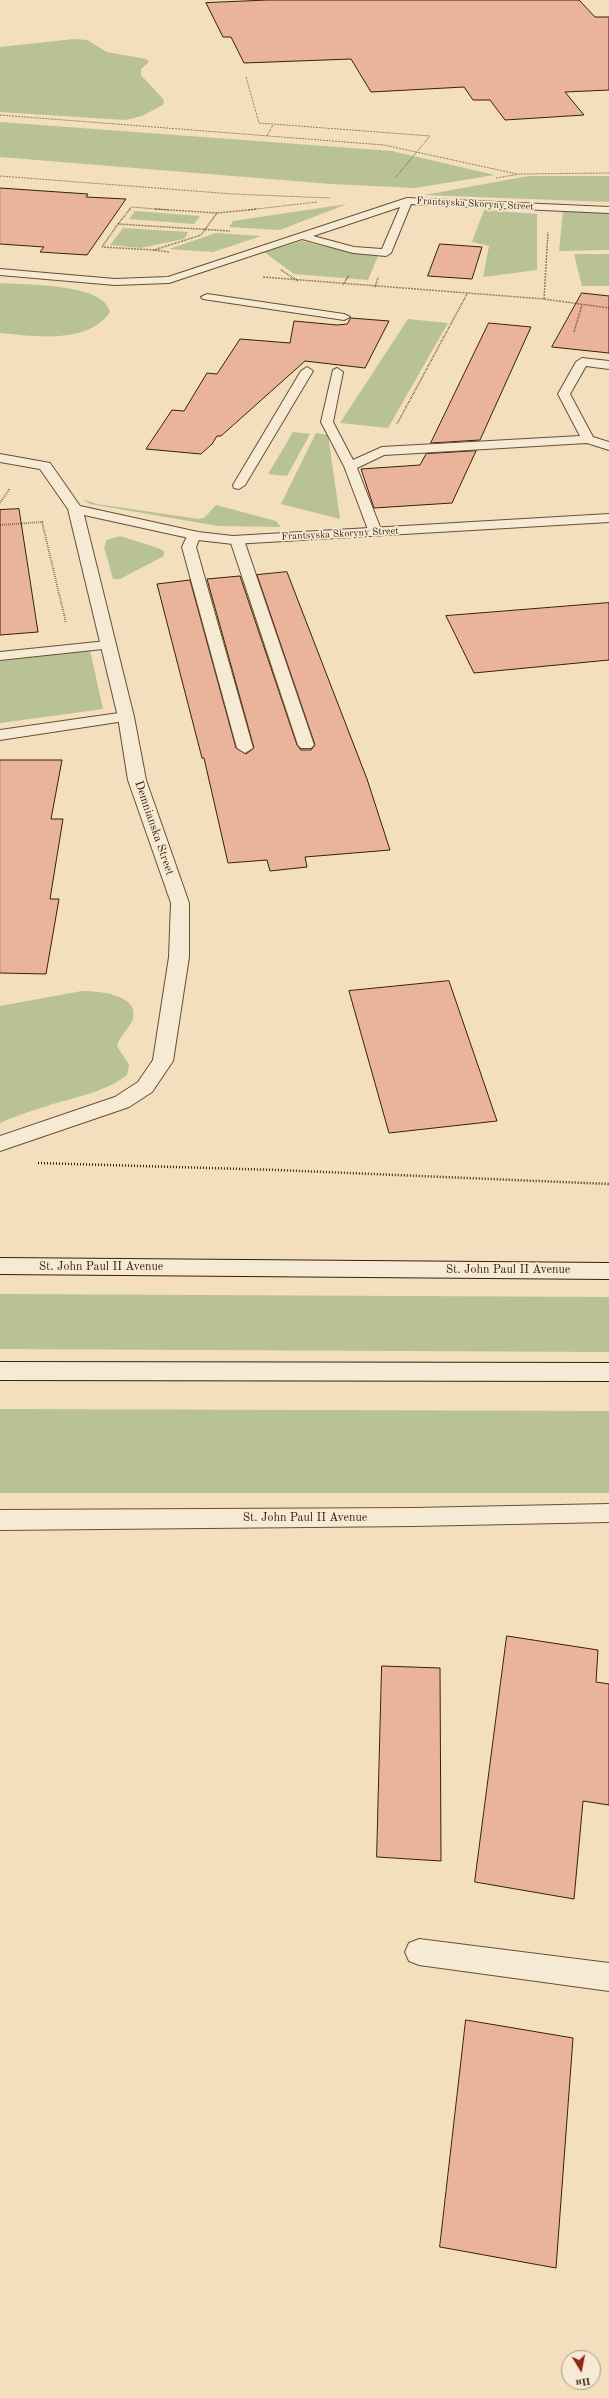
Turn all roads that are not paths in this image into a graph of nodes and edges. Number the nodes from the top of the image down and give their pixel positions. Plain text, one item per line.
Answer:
1 (407, 201) junction
2 (609, 210) edge
3 (302, 236) junction
4 (0, 272) edge
5 (160, 280) junction
6 (148, 294) dead end
7 (207, 297) dead end
8 (344, 317) dead end
9 (609, 365) edge
10 (307, 371) dead end
11 (337, 372) dead end
12 (588, 439) junction
13 (609, 446) edge
14 (0, 458) edge
15 (350, 466) junction
16 (239, 485) dead end
17 (75, 509) junction
18 (609, 518) edge
19 (375, 532) junction
20 (194, 535) junction
21 (237, 540) junction
22 (107, 645) junction
23 (0, 656) edge
24 (126, 717) junction
25 (0, 735) edge
26 (306, 745) dead end
27 (246, 748) dead end
28 (0, 1144) edge
29 (0, 1266) edge
30 (609, 1271) edge
31 (0, 1371) edge
32 (609, 1372) edge
33 (609, 1513) edge
34 (0, 1520) edge
35 (419, 1952) dead end
36 (609, 1976) edge

1 - 2 lane, Frantsyska Skoryny Street
1 - 3 lane, Frantsyska Skoryny Street
1 - 3 lane
3 - 5 lane, Frantsyska Skoryny Street
4 - 5 lane, Frantsyska Skoryny Street
5 - 6 lane
7 - 8 lane
9 - 12 lane
10 - 16 lane
11 - 15 lane
12 - 13 lane
12 - 15 lane
14 - 17 street, Demnianska Street
15 - 19 lane
17 - 20 street, Frantsyska Skoryny Street
17 - 22 street, Demnianska Street
18 - 19 street, Frantsyska Skoryny Street
19 - 21 street, Frantsyska Skoryny Street
20 - 21 street, Frantsyska Skoryny Street
20 - 27 lane
21 - 26 lane
22 - 23 lane
22 - 24 street, Demnianska Street
24 - 25 lane
24 - 28 street, Demnianska Street
29 - 30 street, St. John Paul II Avenue
31 - 32 street
33 - 34 lane, St. John Paul II Avenue
35 - 36 lane

